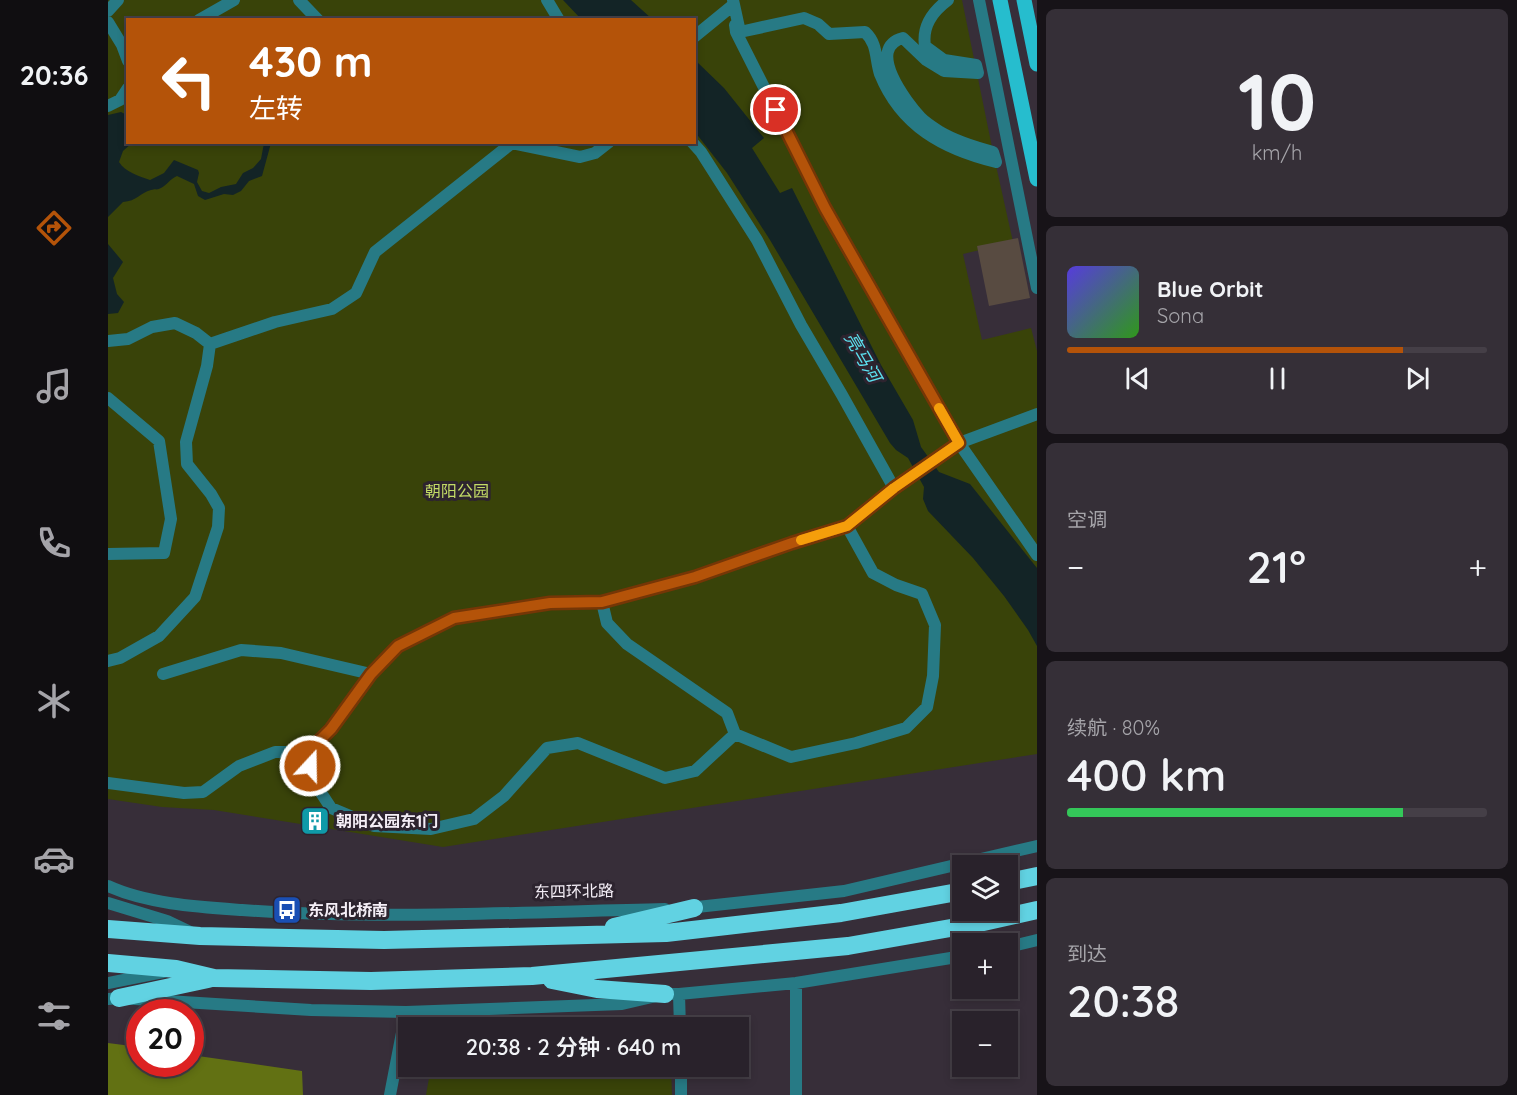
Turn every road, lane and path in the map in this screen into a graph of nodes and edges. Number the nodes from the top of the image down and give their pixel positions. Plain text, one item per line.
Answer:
1 (118, 0) edge
2 (234, 0) edge
3 (299, 0) edge
4 (547, 0) edge
5 (948, 0) edge
6 (979, 0) edge
7 (1000, 0) edge
8 (1024, 0) edge
9 (732, 2) edge
10 (108, 11) edge
11 (202, 18) edge
12 (316, 18) edge
13 (558, 18) edge
14 (108, 22) edge
15 (696, 35) edge
16 (126, 56) edge
17 (1037, 64) edge
18 (126, 91) edge
19 (108, 106) edge
20 (511, 144) edge
21 (517, 144) edge
22 (606, 144) edge
23 (694, 144) edge
24 (1037, 179) edge
25 (1037, 288) edge
26 (108, 341) edge
27 (210, 344) junction
28 (108, 398) edge
29 (1037, 414) edge
30 (959, 443) junction
31 (894, 488) junction
32 (847, 526) junction
33 (108, 554) edge
34 (1037, 555) edge
35 (602, 602) junction
36 (108, 662) edge
37 (163, 674) dead end
38 (371, 674) junction
39 (735, 734) junction
40 (308, 752) junction
41 (108, 770) edge
42 (113, 784) edge
43 (1037, 846) edge
44 (1037, 876) edge
45 (1018, 880) edge
46 (108, 886) edge
47 (952, 893) edge
48 (108, 903) edge
49 (694, 908) junction
50 (1037, 910) edge
51 (108, 929) edge
52 (200, 936) junction
53 (572, 936) junction
54 (1037, 940) edge
55 (1018, 945) edge
56 (952, 958) edge
57 (108, 963) edge
58 (176, 969) junction
59 (532, 976) junction
60 (214, 978) junction
61 (108, 983) edge
62 (796, 983) junction
63 (672, 994) junction
64 (113, 999) edge
65 (406, 1012) junction
66 (677, 1017) edge
67 (681, 1077) edge
68 (390, 1095) edge
69 (681, 1095) edge
70 (796, 1095) edge

1 - 10 street
2 - 11 street
3 - 12 street
4 - 13 street
5 - 9 street
6 - 25 street
7 - 24 main road
8 - 17 main road
9 - 15 street
9 - 30 street
14 - 16 street
18 - 19 street
20 - 27 street
21 - 22 street
23 - 31 street
26 - 27 street
27 - 36 street
28 - 33 street
29 - 30 street
30 - 31 street
30 - 34 street
31 - 32 street
32 - 35 street
32 - 39 street
35 - 38 street
35 - 39 street
37 - 38 street
38 - 40 street
39 - 40 street
40 - 42 street
41 - 42 street
43 - 49 street, 东四环北路
44 - 45 highway
46 - 49 street, 东四环北路
47 - 53 highway
48 - 52 street
49 - 53 highway
50 - 59 highway
51 - 52 highway
52 - 53 highway
54 - 55 street
56 - 62 street
57 - 58 highway
58 - 60 highway
58 - 61 street
59 - 60 highway
59 - 63 highway
60 - 64 highway
62 - 63 street
62 - 70 street
63 - 65 street
63 - 66 street
64 - 65 street
65 - 68 street
67 - 69 street

